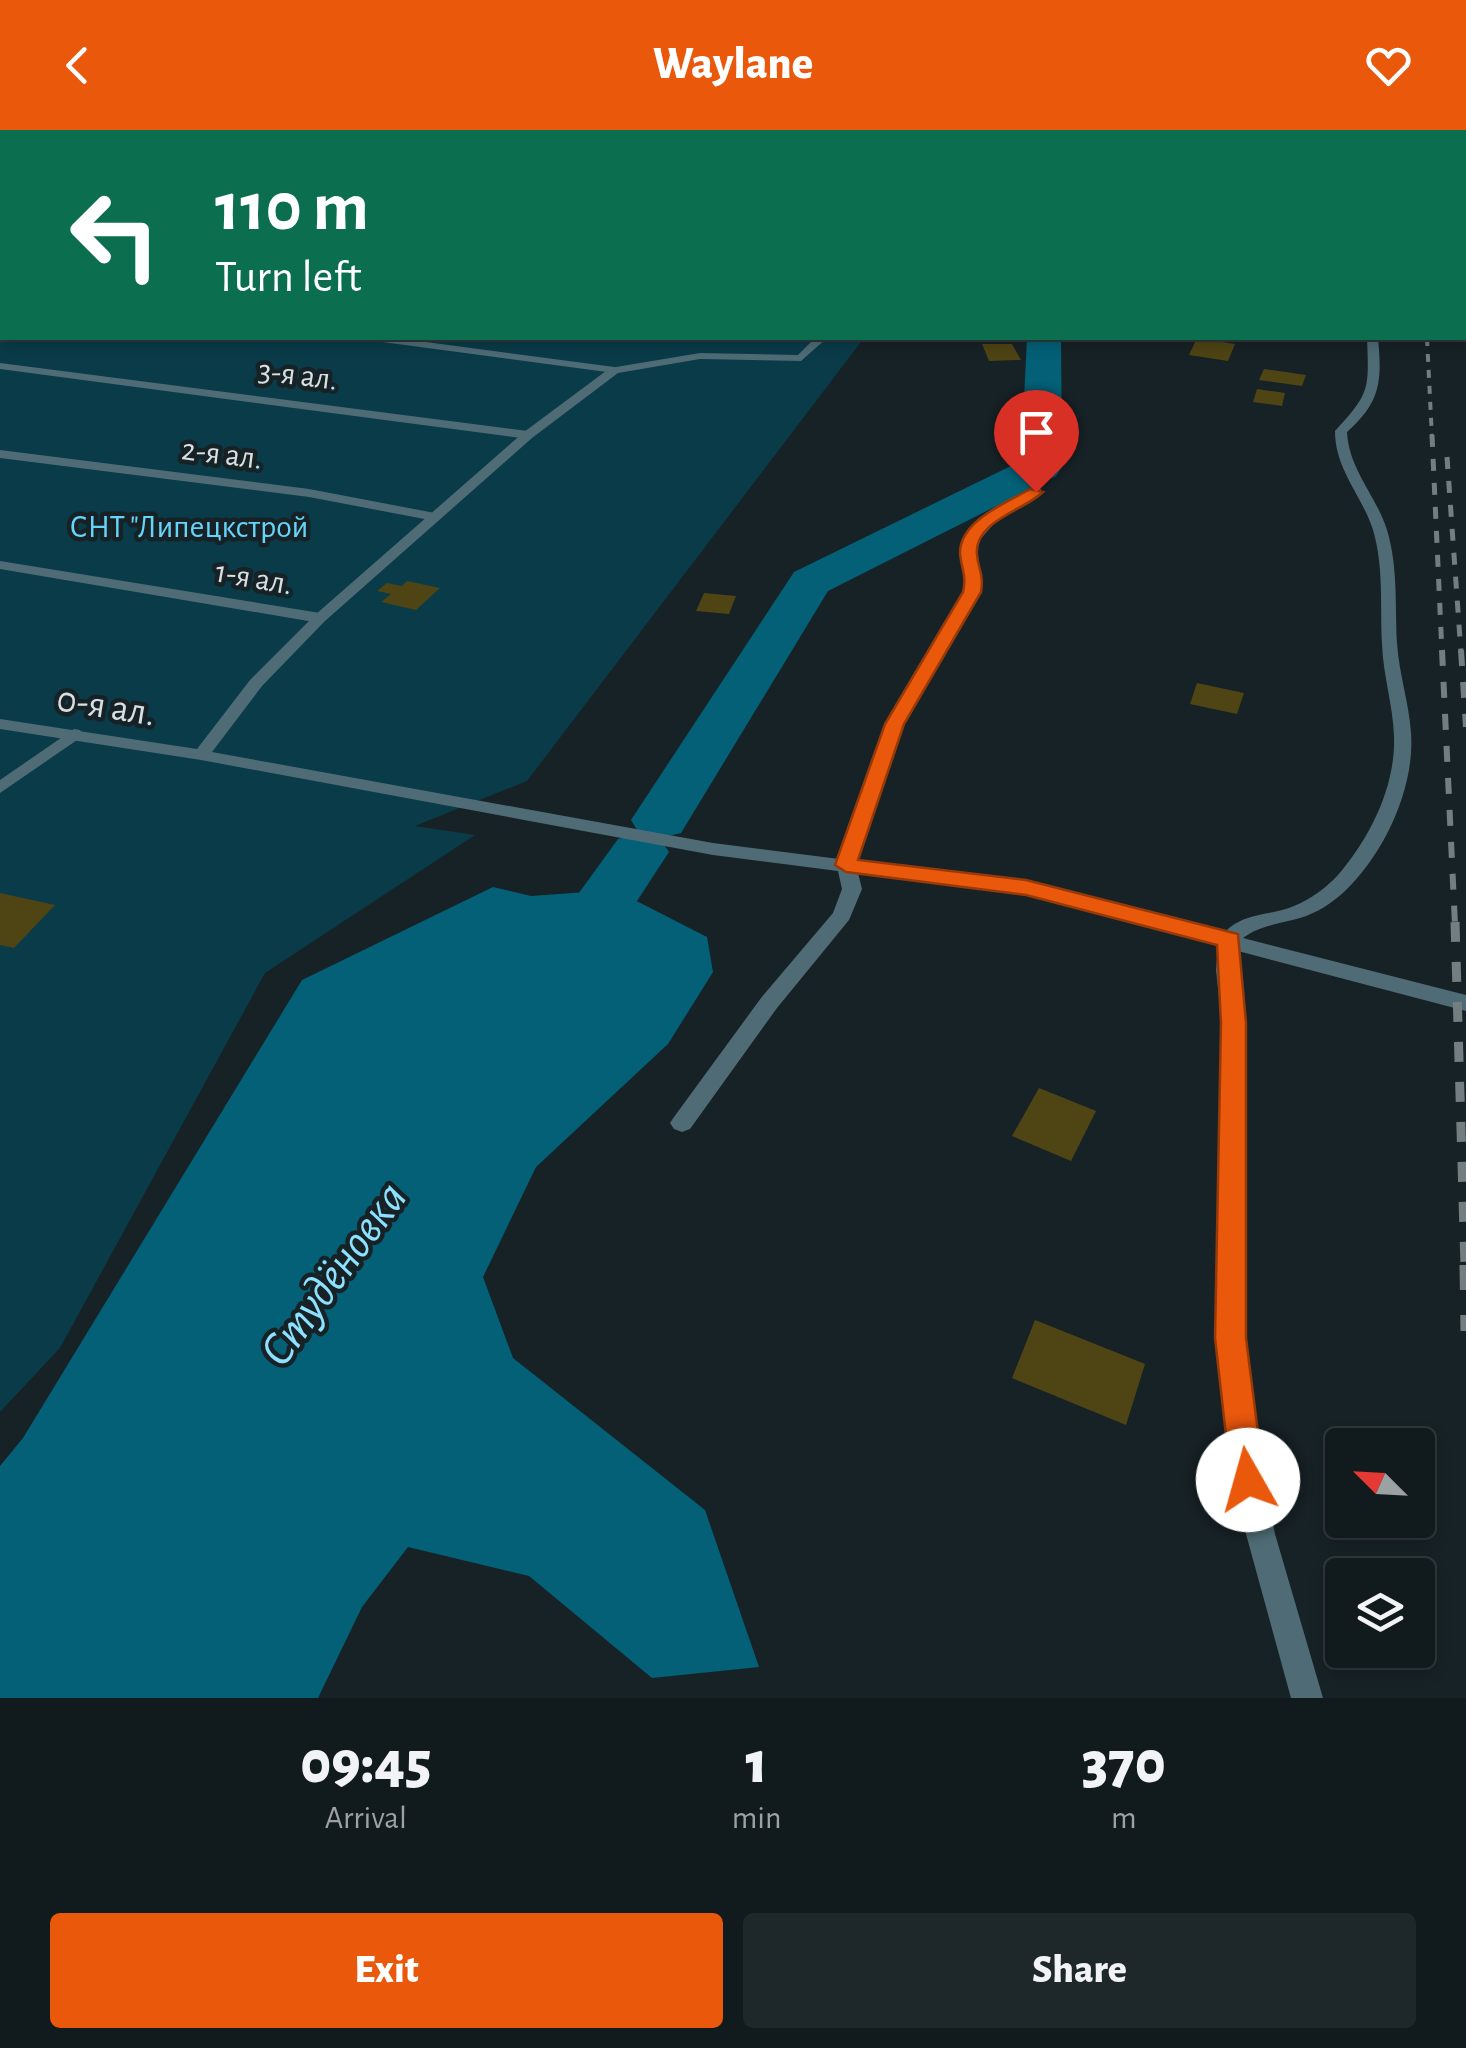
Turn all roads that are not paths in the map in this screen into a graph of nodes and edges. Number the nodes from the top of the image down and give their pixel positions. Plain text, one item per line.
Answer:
1 (390, 340) edge
2 (819, 340) edge
3 (1372, 340) edge
4 (0, 366) edge
5 (614, 370) junction
6 (528, 435) junction
7 (0, 454) edge
8 (1036, 492) dead end
9 (435, 517) junction
10 (0, 565) edge
11 (320, 618) junction
12 (0, 724) edge
13 (74, 734) junction
14 (201, 755) junction
15 (0, 788) edge
16 (846, 865) junction
17 (1230, 940) junction
18 (1466, 1003) edge
19 (682, 1123) dead end
20 (1307, 1698) edge

1 - 5 street
2 - 5 street
3 - 17 street
4 - 6 street, 3-я ал.
5 - 6 street
6 - 9 street
7 - 9 street, 2-я ал.
8 - 16 street
9 - 11 street
10 - 11 street, 1-я ал.
11 - 14 street
12 - 13 street, 0-я ал.
13 - 14 street, 0-я ал.
13 - 15 street
14 - 16 street, 0-я ал.
16 - 17 street, 0-я ал.
16 - 19 street
17 - 18 street, 0-я ал.
17 - 20 street

